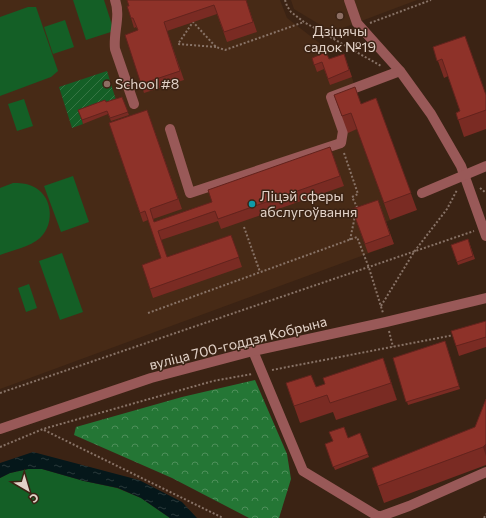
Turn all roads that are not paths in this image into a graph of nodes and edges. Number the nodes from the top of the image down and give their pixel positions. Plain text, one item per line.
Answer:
1 (115, 0) edge
2 (349, 0) edge
3 (396, 72) junction
4 (134, 104) dead end
5 (170, 129) dead end
6 (486, 166) edge
7 (462, 175) junction
8 (422, 193) dead end
9 (485, 230) edge
10 (486, 298) edge
11 (252, 351) junction
12 (0, 429) edge
13 (486, 472) edge

1 - 4 street
2 - 3 street
3 - 5 street
3 - 7 street
6 - 7 street
7 - 8 street
7 - 9 street
10 - 11 street, вуліца 700-годдзя Кобрына
11 - 12 street, вуліца 700-годдзя Кобрына
11 - 13 street

